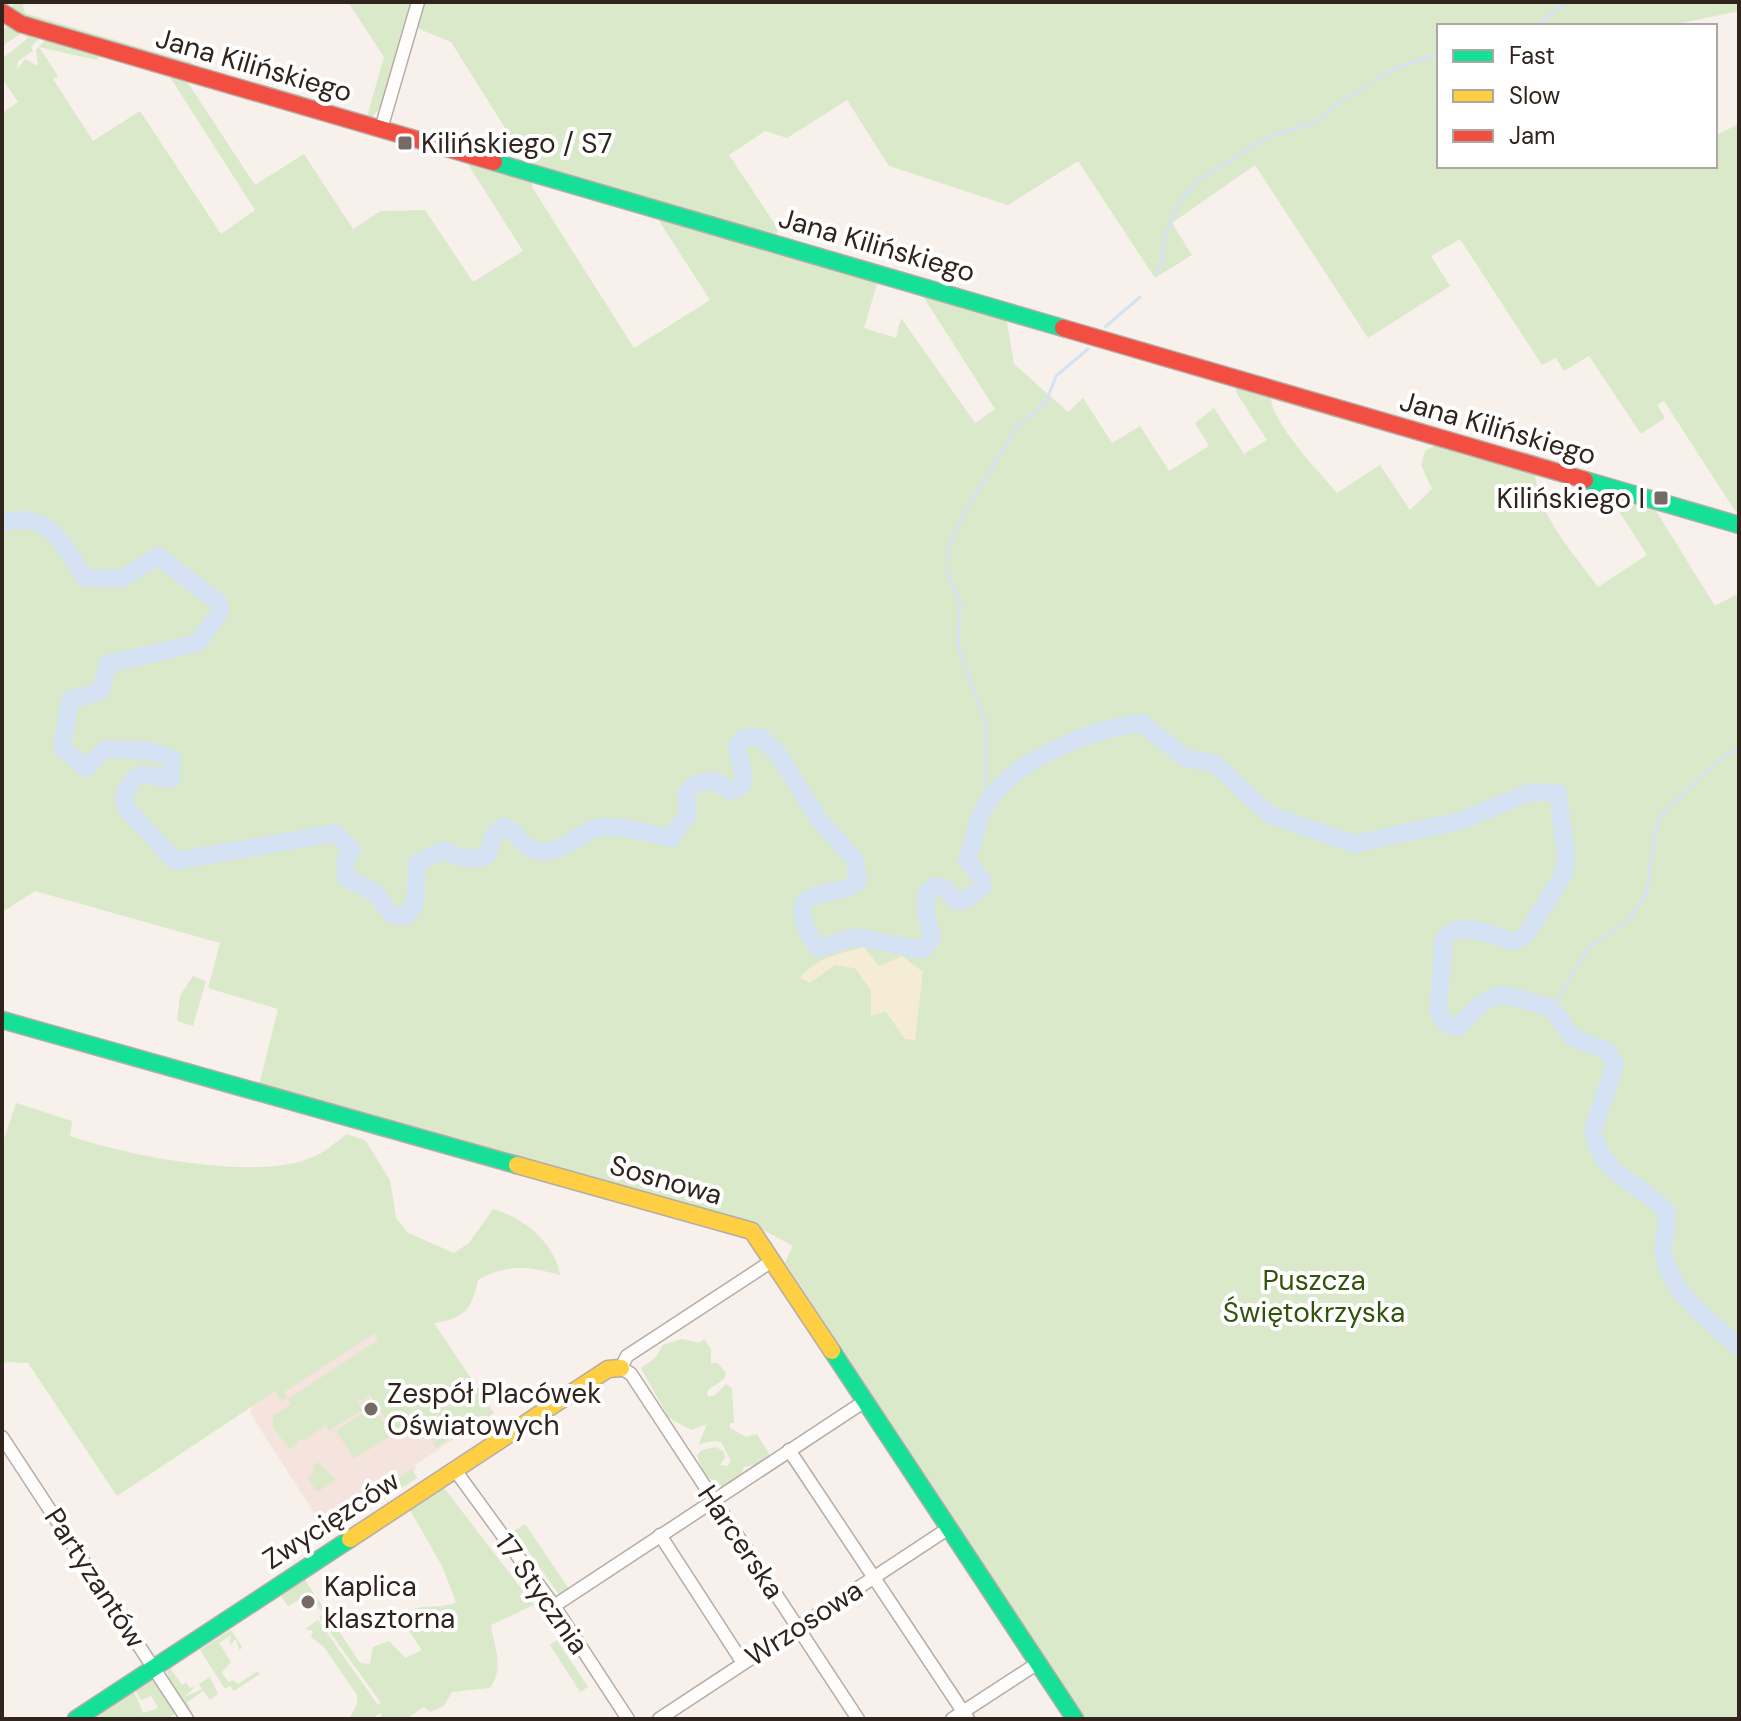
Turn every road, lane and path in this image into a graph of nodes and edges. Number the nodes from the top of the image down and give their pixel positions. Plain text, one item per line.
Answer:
1 (418, 2) edge
2 (2, 12) edge
3 (381, 129) junction
4 (1739, 525) edge
5 (2, 1020) edge
6 (772, 1261) junction
7 (621, 1368) junction
8 (865, 1401) junction
9 (2, 1437) edge
10 (789, 1450) junction
11 (455, 1470) junction
12 (713, 1500) junction
13 (949, 1528) junction
14 (660, 1535) junction
15 (874, 1578) junction
16 (554, 1606) junction
17 (797, 1627) junction
18 (743, 1663) junction
19 (1038, 1663) junction
20 (153, 1668) junction
21 (961, 1717) edge
22 (76, 1719) edge
23 (187, 1719) edge
24 (628, 1719) edge
25 (659, 1719) edge
26 (858, 1719) edge
27 (1075, 1719) edge

1 - 3 street
2 - 3 street, Jana Kilińskiego
3 - 4 street, Jana Kilińskiego
5 - 6 street, Sosnowa
6 - 7 street, Zwycięzców
6 - 8 street, Sosnowa
7 - 11 street, Zwycięzców
7 - 12 street, Harcerska
8 - 10 street
8 - 13 street, Sosnowa
9 - 20 street, Partyzantów
10 - 12 street
10 - 15 street
11 - 16 street, 17 Stycznia
11 - 20 street, Zwycięzców
12 - 14 street
12 - 17 street, Harcerska
13 - 15 street, Wrzosowa
13 - 19 street, Sosnowa
14 - 16 street
14 - 18 street
15 - 17 street, Wrzosowa
15 - 21 street
16 - 24 street, 17 Stycznia
17 - 18 street, Wrzosowa
17 - 26 street, Harcerska
18 - 25 street, Wrzosowa
19 - 21 street
19 - 27 street, Sosnowa
20 - 22 street, Zwycięzców
20 - 23 street, Partyzantów

